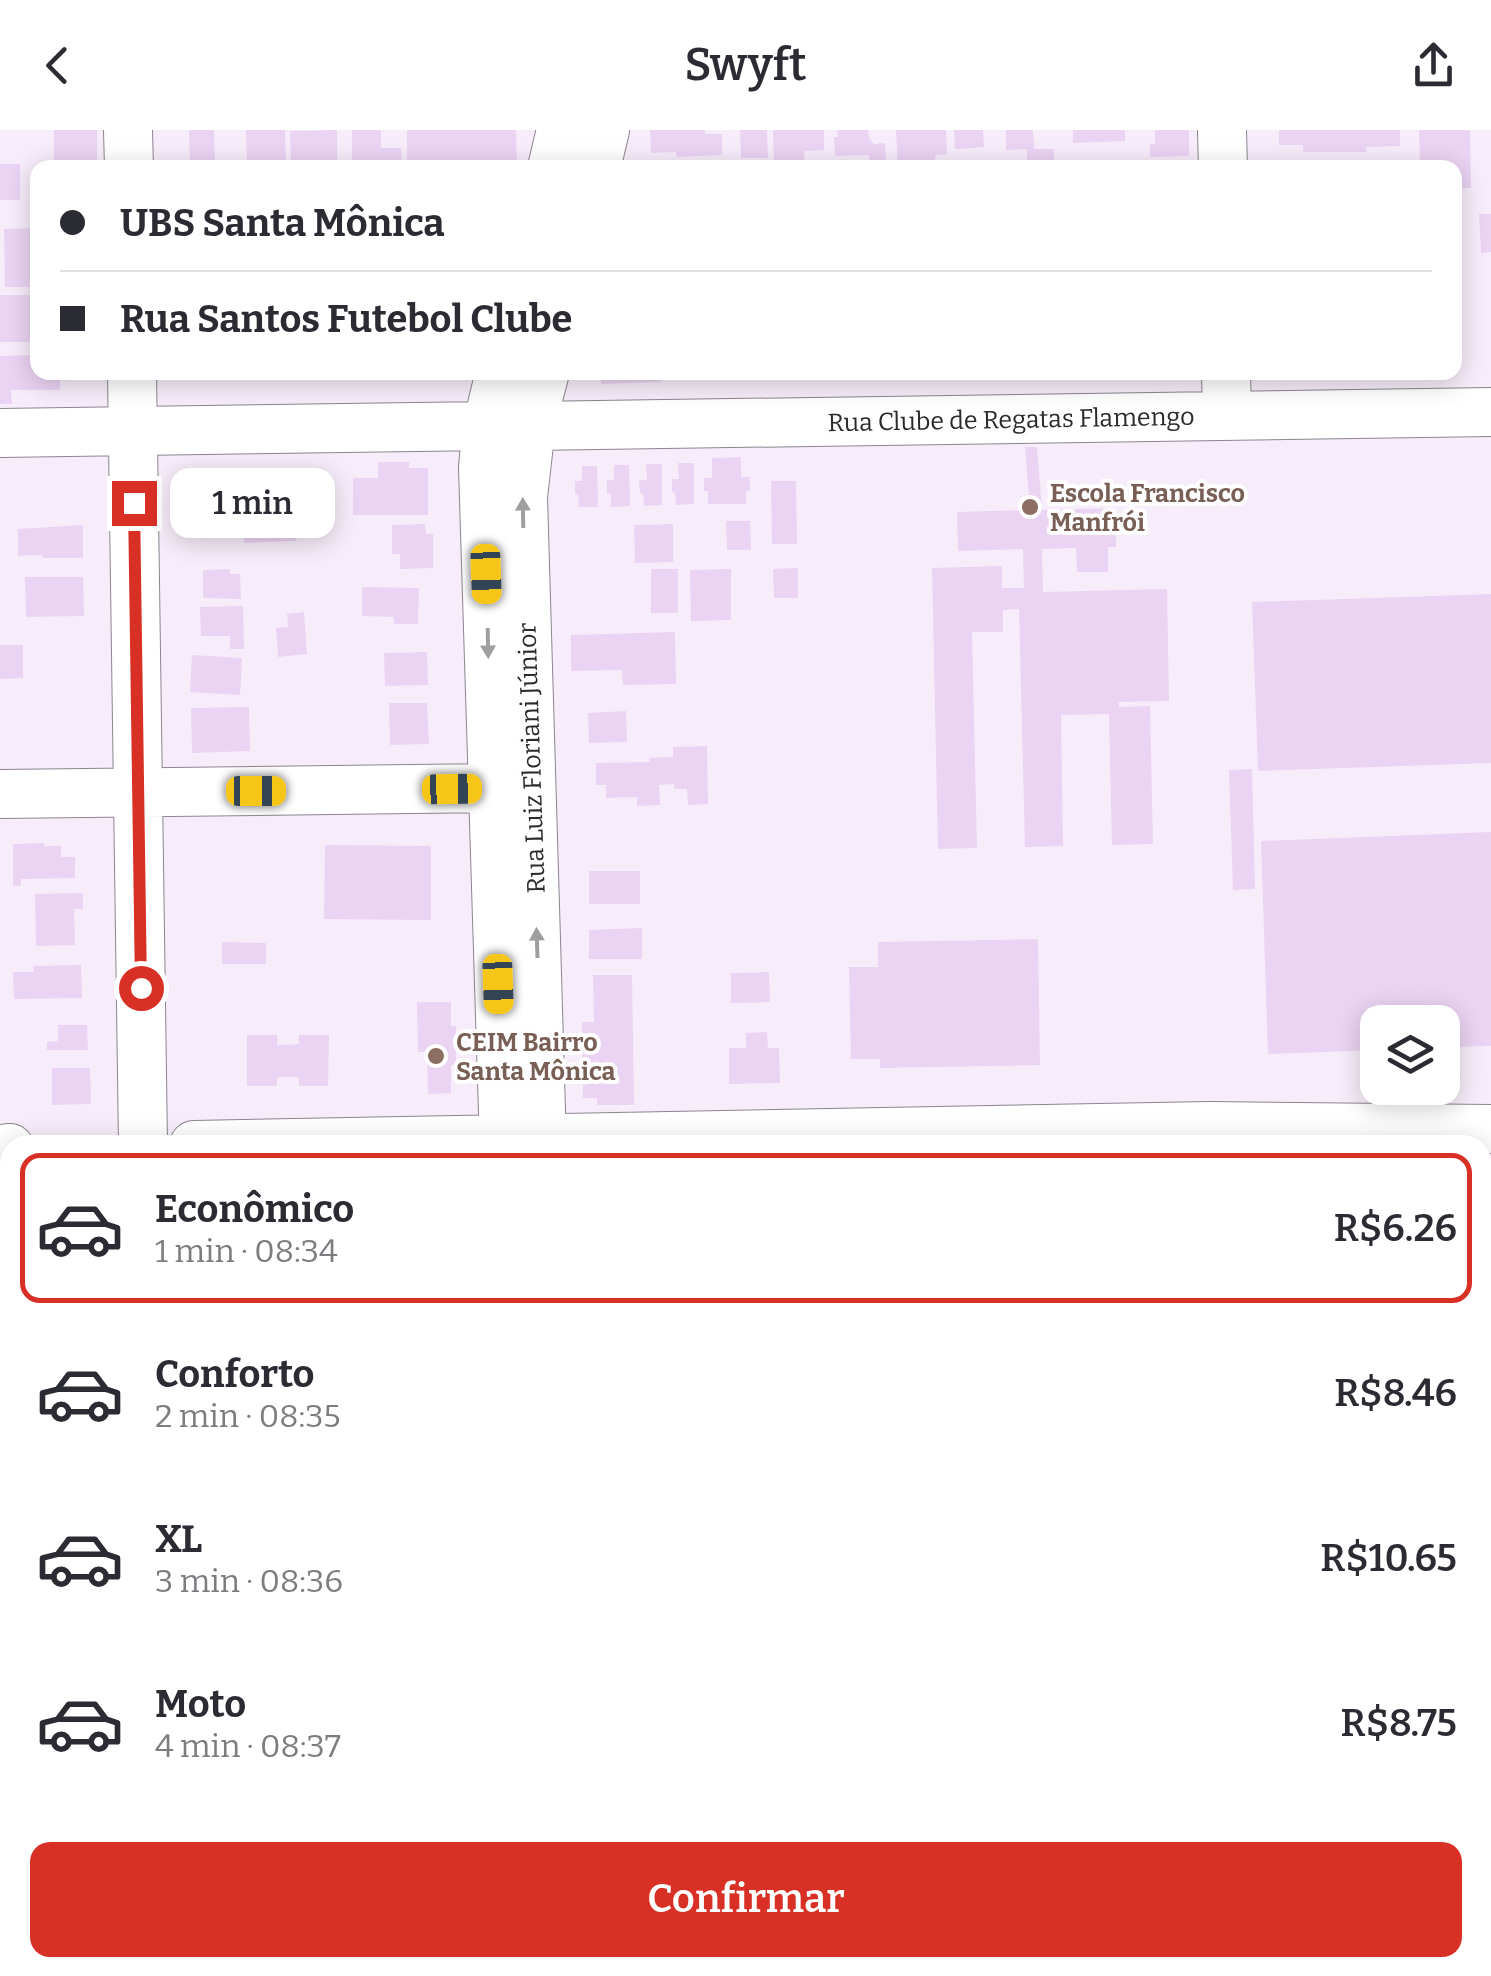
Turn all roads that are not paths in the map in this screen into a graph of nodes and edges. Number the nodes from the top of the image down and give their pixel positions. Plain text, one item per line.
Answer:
1 (128, 130) edge
2 (561, 130) edge
3 (605, 130) edge
4 (1222, 130) edge
5 (128, 160) edge
6 (554, 160) edge
7 (598, 160) edge
8 (1223, 160) edge
9 (132, 380) edge
10 (501, 380) edge
11 (539, 380) edge
12 (1227, 394) edge
13 (1491, 412) edge
14 (509, 426) junction
15 (133, 431) junction
16 (0, 433) edge
17 (492, 788) junction
18 (138, 792) junction
19 (0, 794) edge
20 (1491, 1129) edge
21 (143, 1135) edge
22 (522, 1135) edge
23 (523, 1135) edge
24 (824, 1135) edge

1 - 5 street
2 - 6 street
3 - 7 street
4 - 8 street
9 - 15 street
10 - 14 street, Rua Luiz Floriani Júnior
11 - 14 street, Rua Luiz Floriani Júnior
12 - 13 street, Rua Clube de Regatas Flamengo
12 - 14 street, Rua Clube de Regatas Flamengo
14 - 15 street, Rua Clube de Regatas Flamengo
14 -> 17 street, Rua Luiz Floriani Júnior
23 -> 14 street, Rua Luiz Floriani Júnior
15 - 16 street, Rua Clube de Regatas Flamengo
15 - 18 street
17 - 18 street
17 - 22 street, Rua Luiz Floriani Júnior
18 - 19 street
18 - 21 street
20 - 24 street

